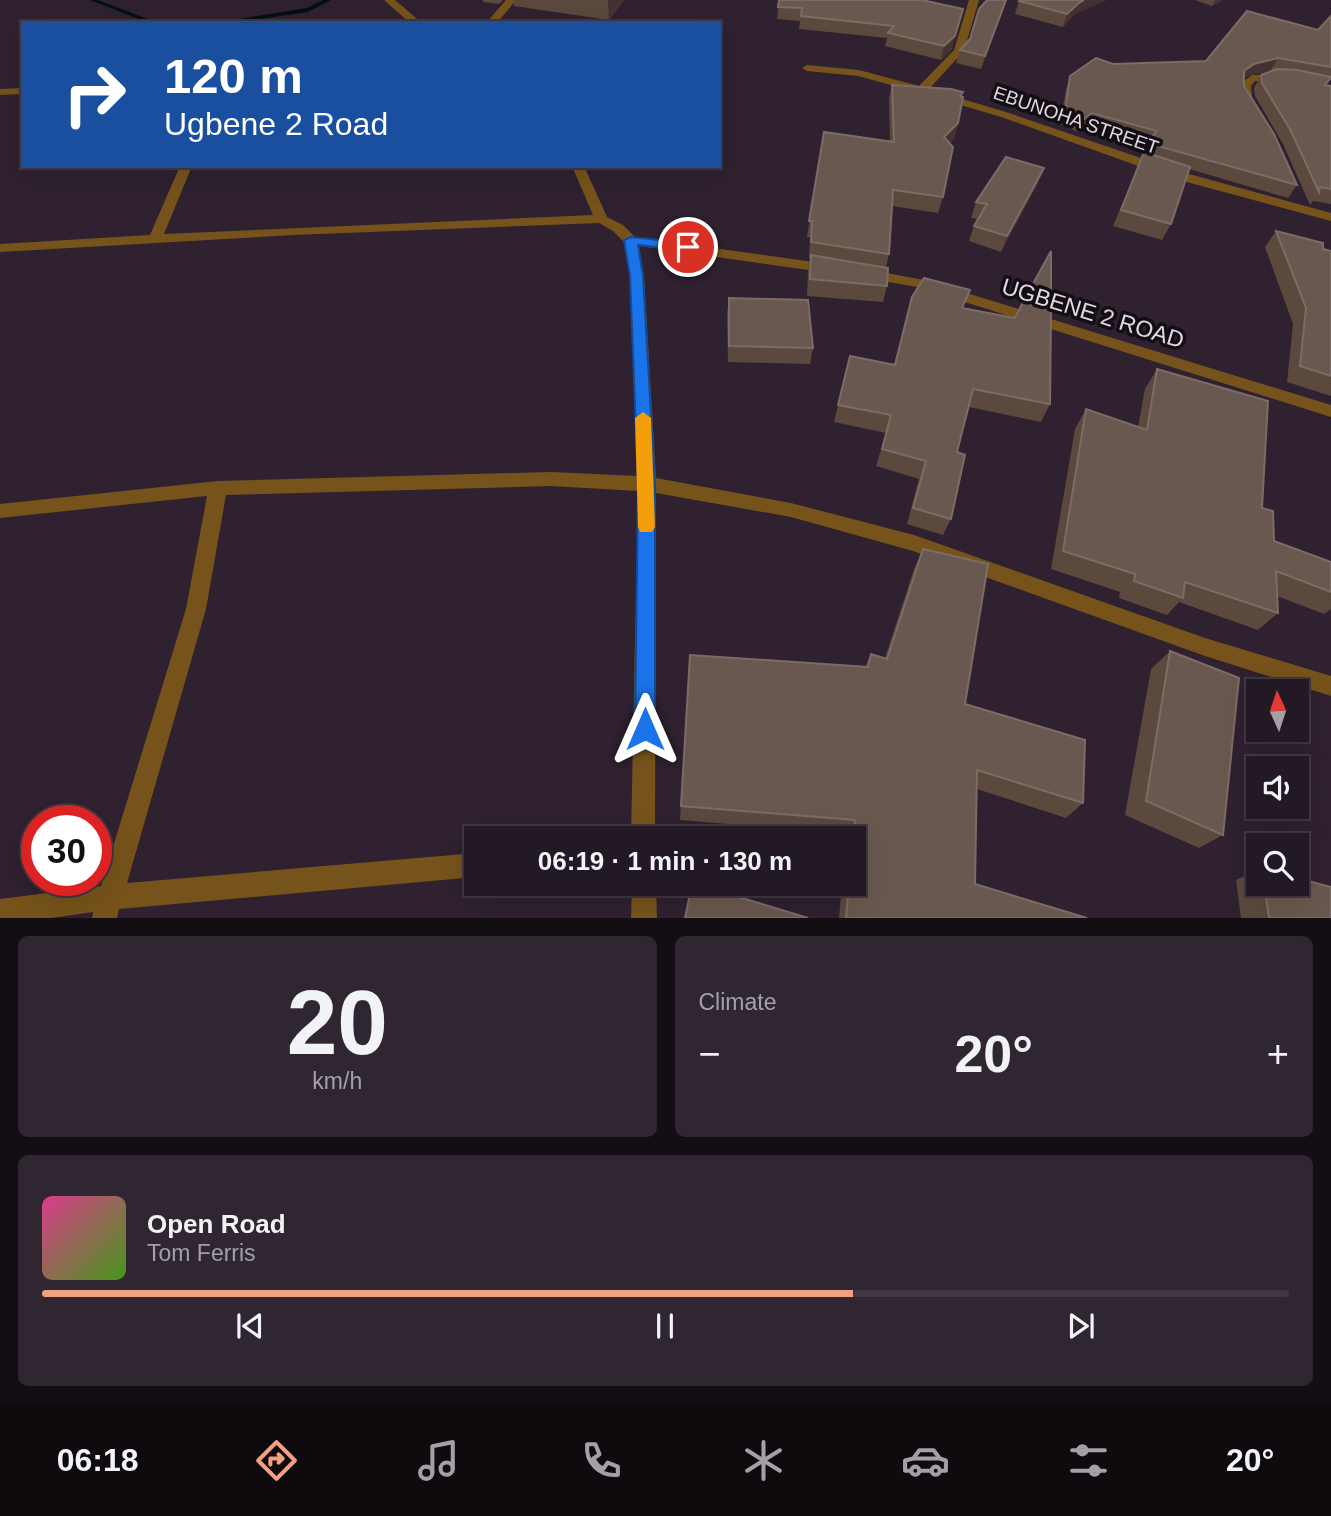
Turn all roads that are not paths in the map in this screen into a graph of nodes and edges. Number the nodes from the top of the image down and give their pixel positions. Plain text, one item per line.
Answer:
1 (388, 0) edge
2 (512, 0) edge
3 (974, 0) edge
4 (414, 21) edge
5 (493, 21) edge
6 (807, 68) dead end
7 (1298, 80) edge
8 (921, 90) junction
9 (21, 91) edge
10 (0, 92) edge
11 (1259, 120) edge
12 (185, 168) edge
13 (579, 168) edge
14 (1296, 196) edge
15 (1302, 209) junction
16 (1331, 217) edge
17 (600, 219) junction
18 (631, 240) junction
19 (154, 241) junction
20 (0, 248) edge
21 (1331, 411) edge
22 (647, 484) junction
23 (218, 488) junction
24 (0, 511) edge
25 (1331, 686) edge
26 (643, 826) edge
27 (464, 866) edge
28 (644, 896) edge
29 (107, 907) edge
30 (0, 912) edge
31 (644, 918) edge

1 - 4 street
2 - 5 street
3 - 8 street
6 - 8 street, EBUNOHA STREET
7 - 11 street
8 - 15 street, EBUNOHA STREET
9 - 10 street
12 - 19 street
13 - 17 street
14 - 15 street
15 - 16 street, EBUNOHA STREET
17 - 18 street
17 - 19 street
18 - 21 street, UGBENE 2 ROAD
18 - 22 street
19 - 20 street
22 - 23 street
22 - 25 street
22 - 26 street
23 - 24 street
23 - 29 street
27 - 29 street
28 - 31 street
29 - 30 street

